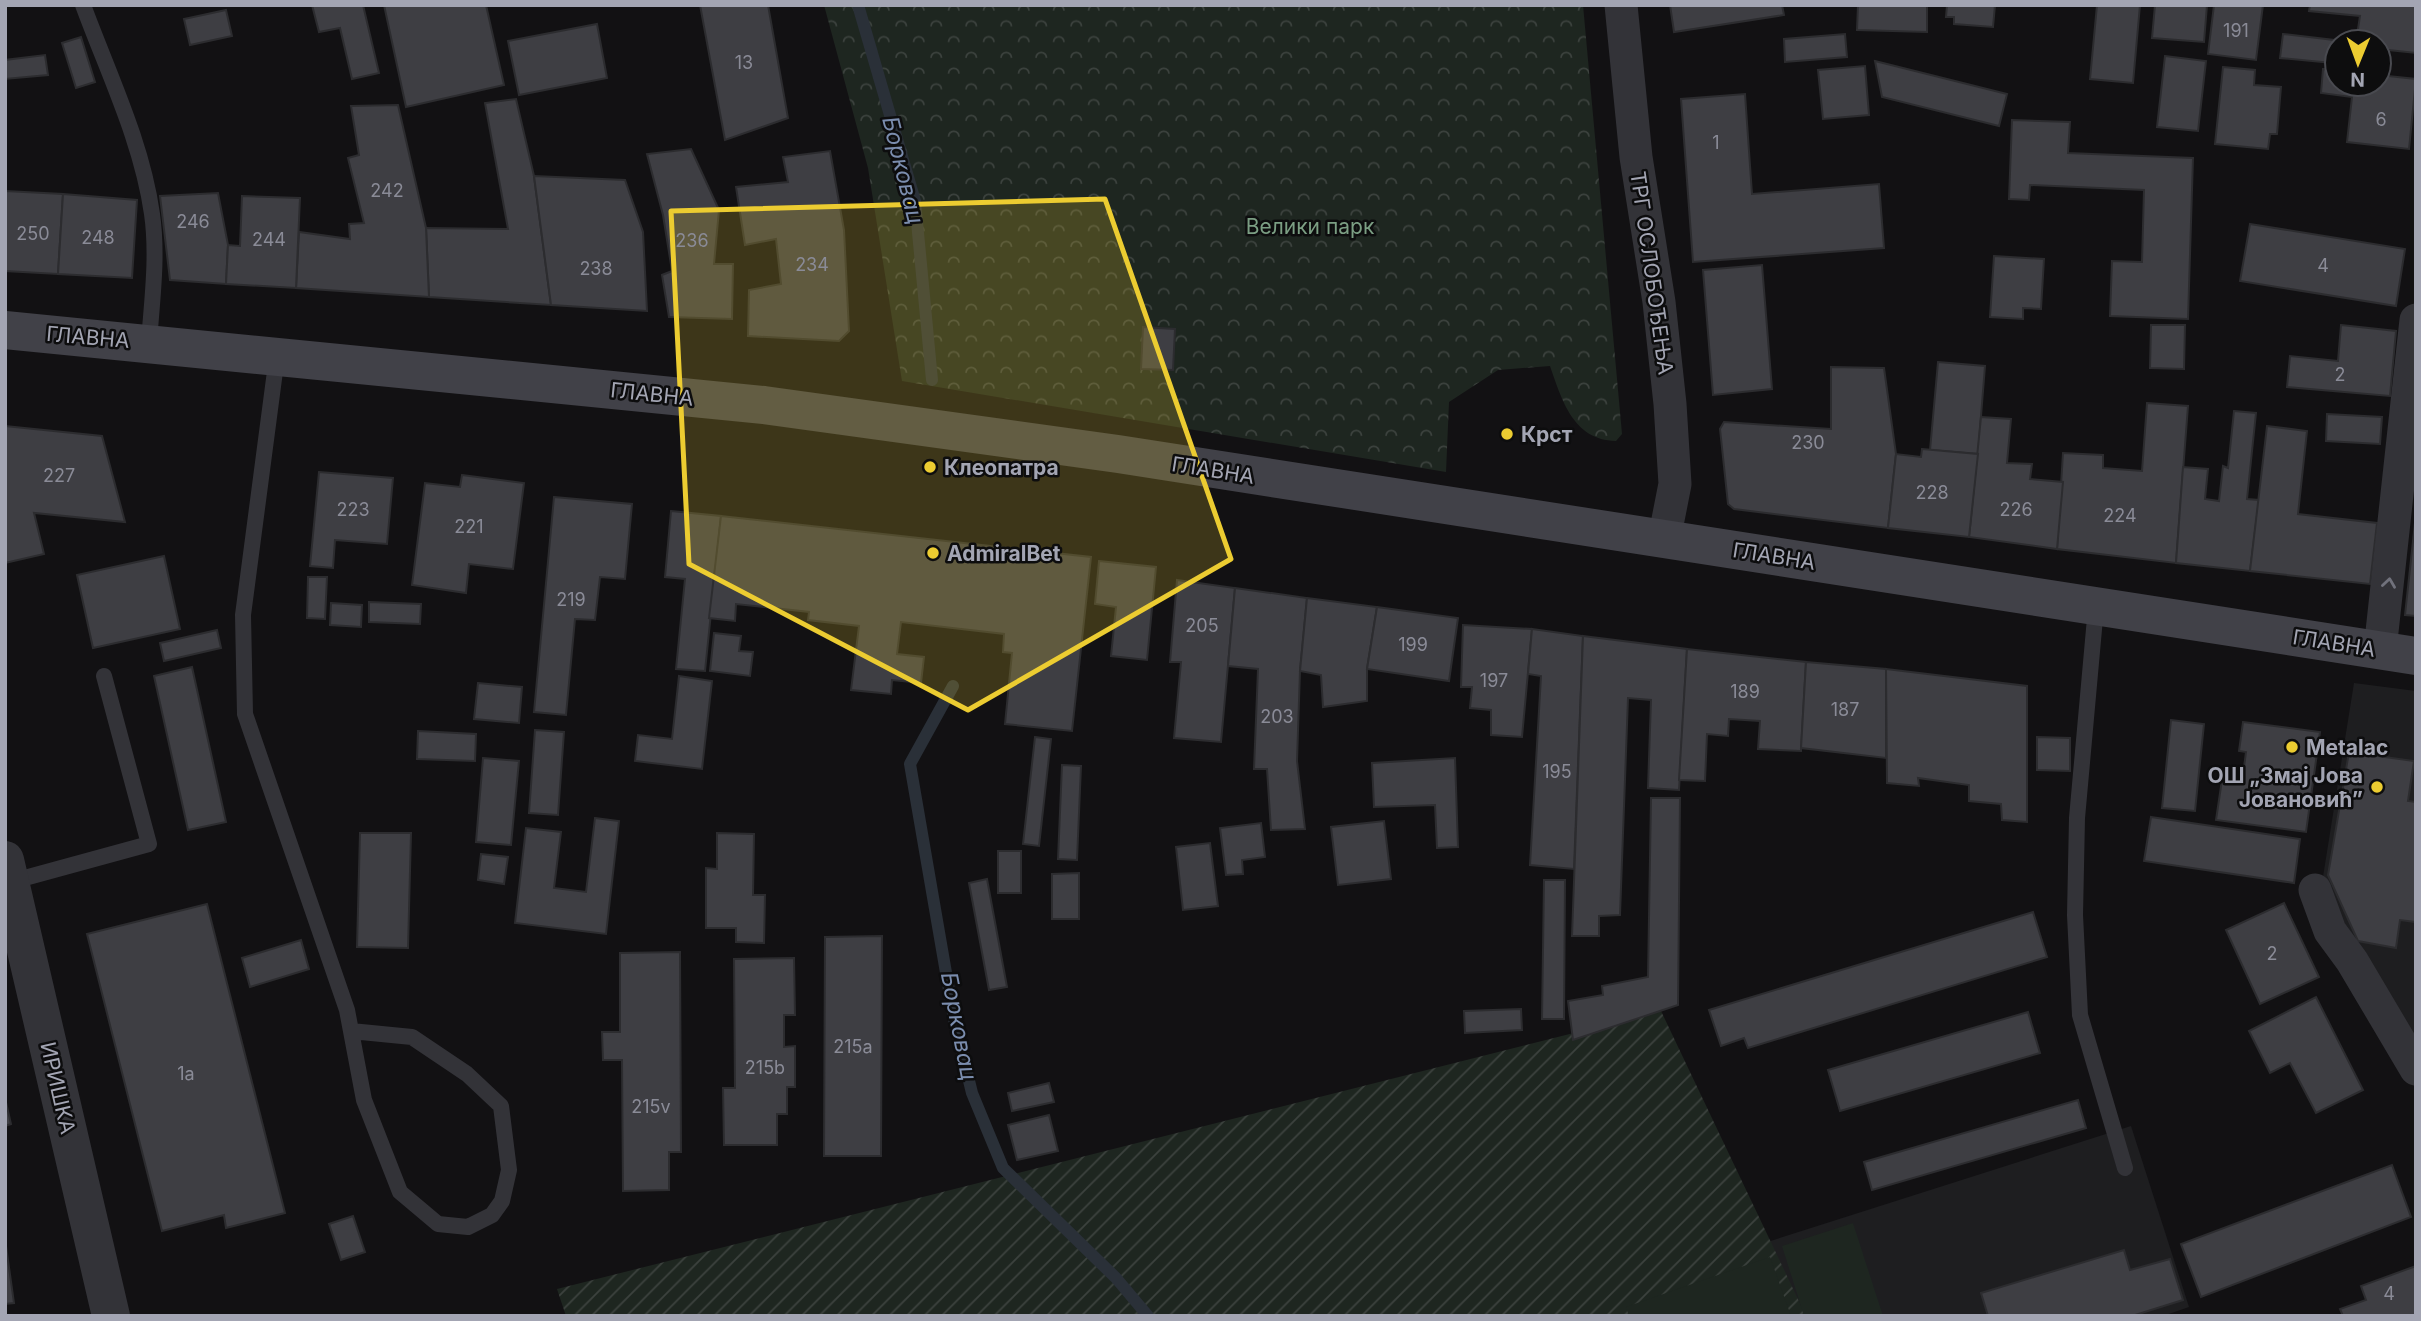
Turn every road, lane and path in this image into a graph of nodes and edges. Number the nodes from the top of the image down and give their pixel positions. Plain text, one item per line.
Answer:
1 (83, 5) edge
2 (1621, 5) edge
3 (2416, 320) edge
4 (5, 330) edge
5 (149, 342) junction
6 (277, 356) junction
7 (1664, 540) junction
8 (2096, 607) junction
9 (2398, 653) edge
10 (104, 676) dead end
11 (8, 872) edge
12 (2315, 890) dead end
13 (351, 1031) junction
14 (2416, 1069) edge
15 (2125, 1168) dead end
16 (111, 1316) edge

1 - 5 lane
2 - 7 street, ТРГ ОСЛОБОЂЕЊА
9 -> 3 street
4 - 5 main road, ГЛАВНА
5 - 6 main road, ГЛАВНА
6 - 7 main road, ГЛАВНА
6 - 13 lane
7 - 8 main road, ГЛАВНА
8 - 9 main road, ГЛАВНА
8 - 15 lane
10 - 11 lane
11 - 16 street, ИРИШКА
12 - 14 street
13 - 13 lane

